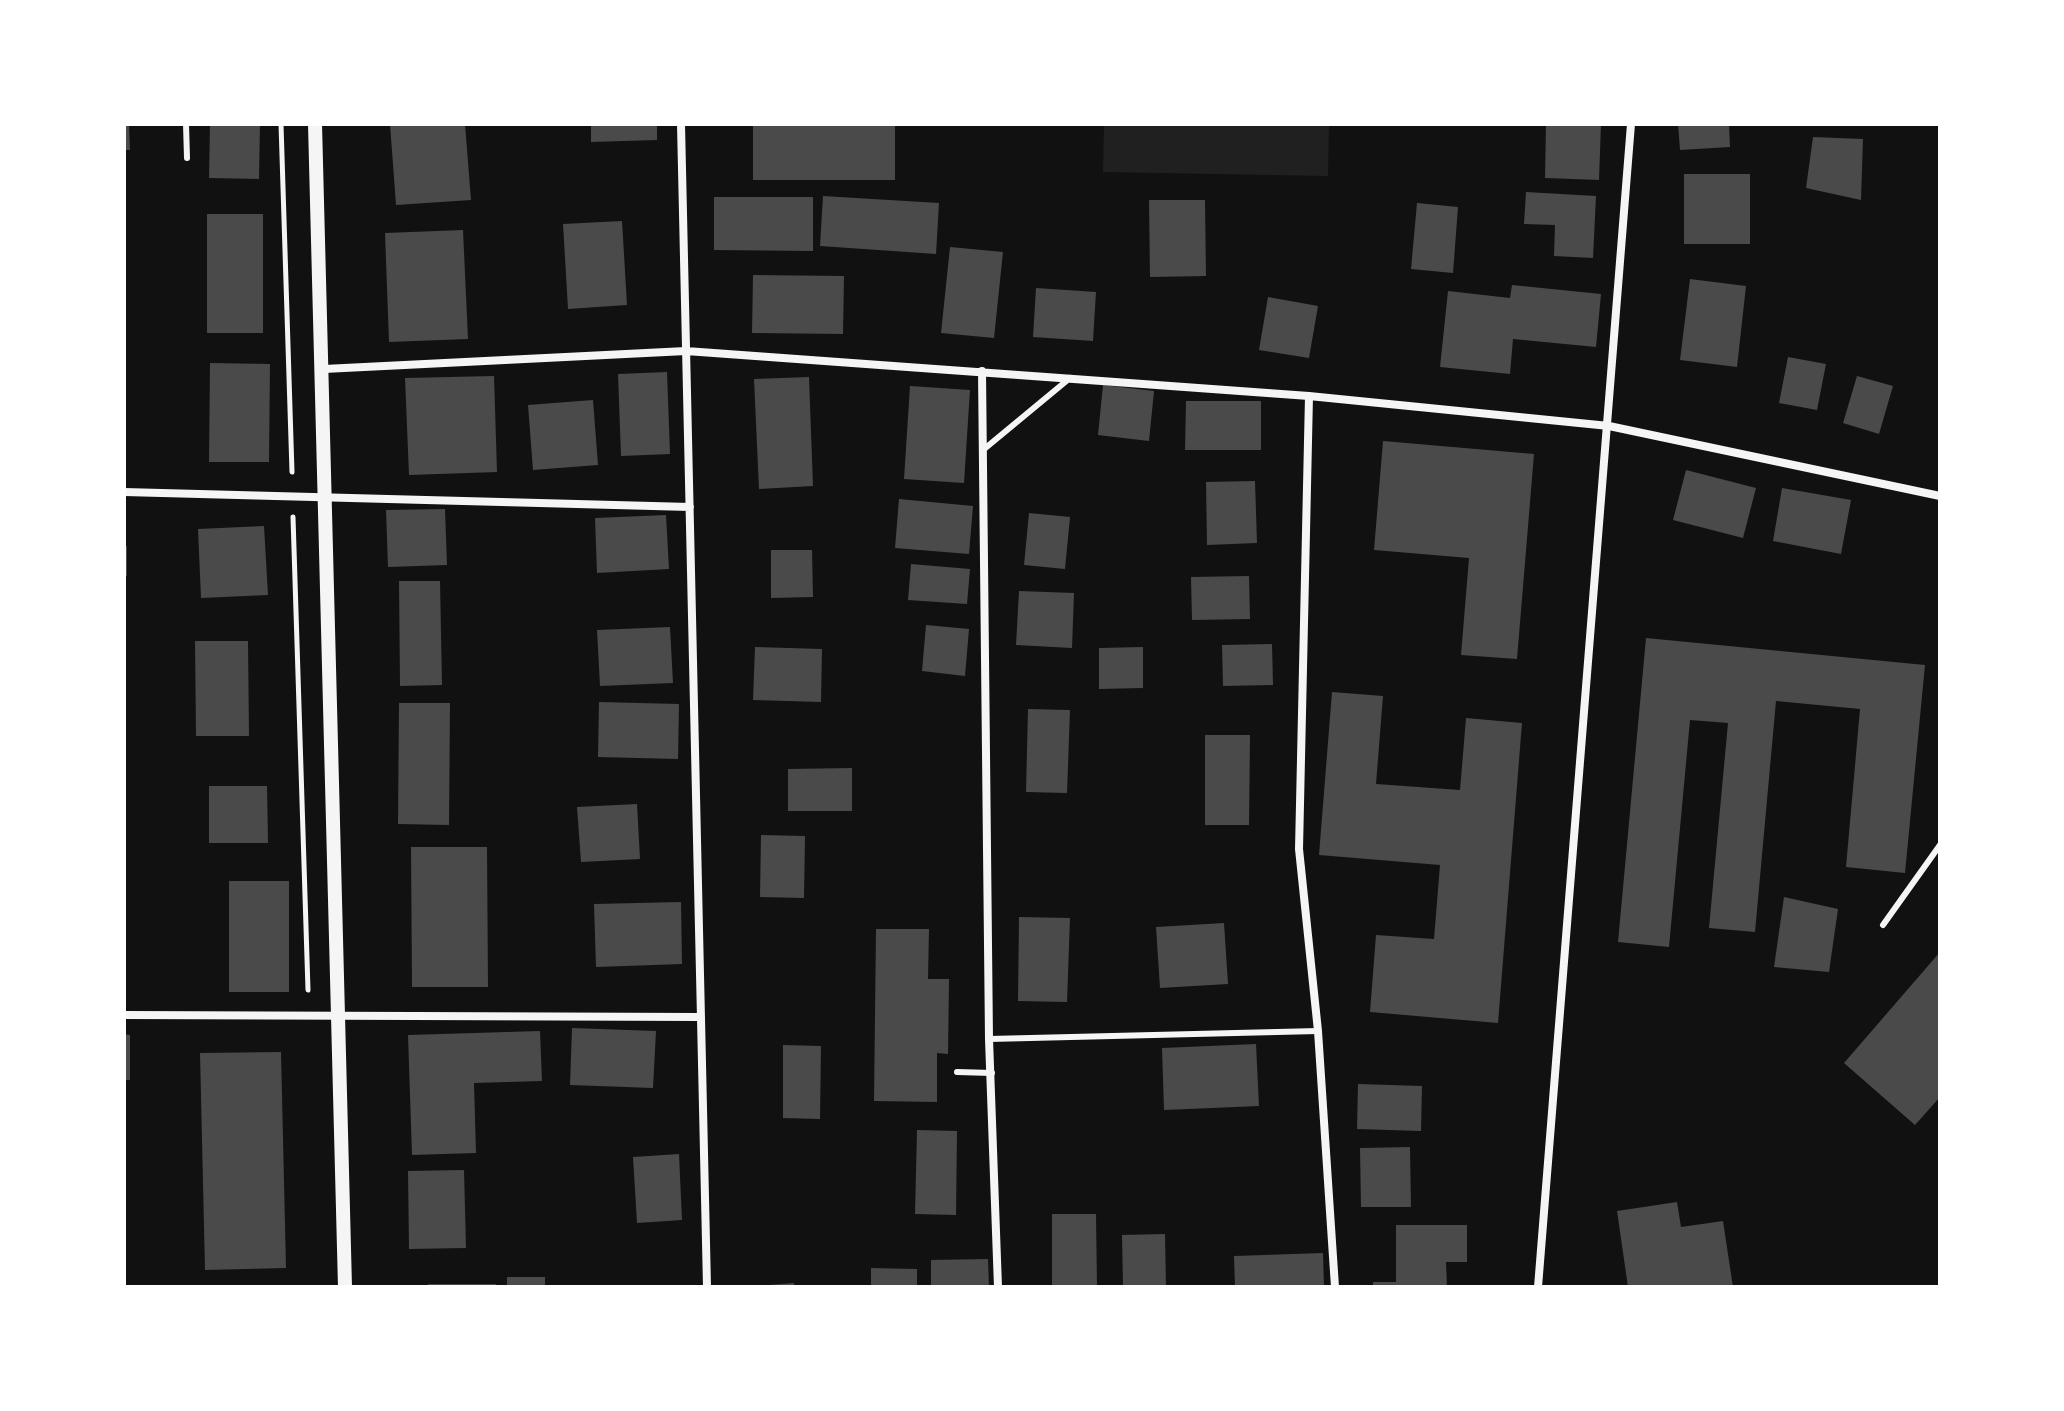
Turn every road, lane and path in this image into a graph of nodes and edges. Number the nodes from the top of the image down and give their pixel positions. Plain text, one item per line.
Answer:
1 (186, 124) edge
2 (281, 124) edge
3 (315, 124) edge
4 (681, 124) edge
5 (1631, 124) edge
6 (187, 158) dead end
7 (686, 351) junction
8 (324, 369) junction
9 (982, 371) junction
10 (1070, 378) junction
11 (1309, 396) junction
12 (1609, 426) junction
13 (983, 450) junction
14 (292, 472) dead end
15 (124, 492) edge
16 (1940, 496) edge
17 (326, 497) junction
18 (690, 507) junction
19 (293, 517) dead end
20 (1940, 845) edge
21 (1883, 925) dead end
22 (308, 990) dead end
23 (124, 1015) edge
24 (339, 1016) junction
25 (701, 1017) junction
26 (1318, 1031) junction
27 (989, 1039) junction
28 (957, 1072) dead end
29 (992, 1073) junction
30 (345, 1287) edge
31 (707, 1287) edge
32 (998, 1287) edge
33 (1335, 1287) edge
34 (1538, 1287) edge

1 - 6 lane
2 - 14 path
3 - 8 street
4 - 7 street
5 - 12 street
7 - 8 street
7 - 9 street
7 - 18 street
8 - 17 street
9 - 10 street
9 - 13 street
10 - 11 street
10 - 13 lane
11 - 12 street
11 - 26 street
12 - 16 street
12 - 34 street
13 - 27 street
15 - 17 street
17 - 18 street
17 - 24 street
18 - 25 street
19 - 22 path
20 - 21 lane
23 - 24 street
24 - 25 street
24 - 30 street
25 - 31 street
26 - 27 lane
26 - 33 street
27 - 29 street
28 - 29 lane
29 - 32 street

